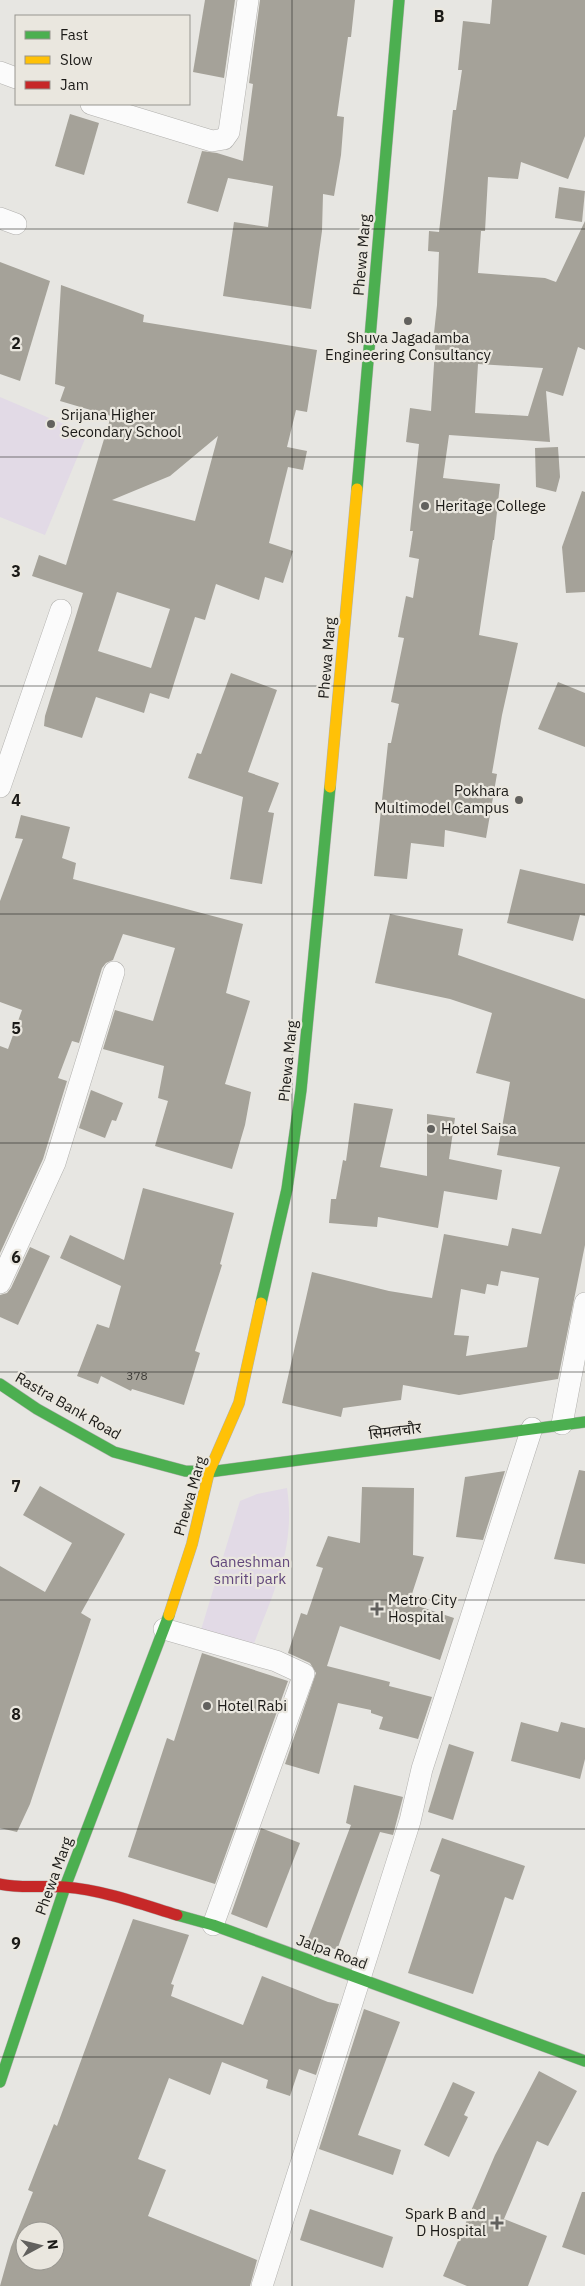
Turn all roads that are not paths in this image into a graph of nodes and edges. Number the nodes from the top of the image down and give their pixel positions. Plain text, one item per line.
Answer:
1 (248, 0) edge
2 (397, 0) edge
3 (0, 72) edge
4 (15, 78) edge
5 (94, 105) edge
6 (61, 610) dead end
7 (0, 787) edge
8 (114, 972) dead end
9 (0, 1283) edge
10 (585, 1303) edge
11 (0, 1384) edge
12 (585, 1422) edge
13 (562, 1424) junction
14 (532, 1428) junction
15 (209, 1472) junction
16 (164, 1629) junction
17 (0, 1884) edge
18 (65, 1887) junction
19 (213, 1925) junction
20 (360, 1978) junction
21 (585, 2060) edge
22 (0, 2082) edge
23 (262, 2286) edge

1 - 5 street
2 - 15 main road, Phewa Marg
3 - 4 street
6 - 7 street
8 - 9 street
10 - 13 street
11 - 15 main road, Rastra Bank Road
12 - 13 main road, सिमलचौर
13 - 14 main road, सिमलचौर
14 - 15 main road, सिमलचौर
14 - 20 street
15 - 16 main road, Phewa Marg
16 - 18 main road, Phewa Marg
16 - 19 street
17 - 18 main road, Jalpa Road
18 - 19 main road, Jalpa Road
18 - 22 main road, Phewa Marg
19 - 20 main road, Jalpa Road
20 - 21 main road, Jalpa Road
20 - 23 street

